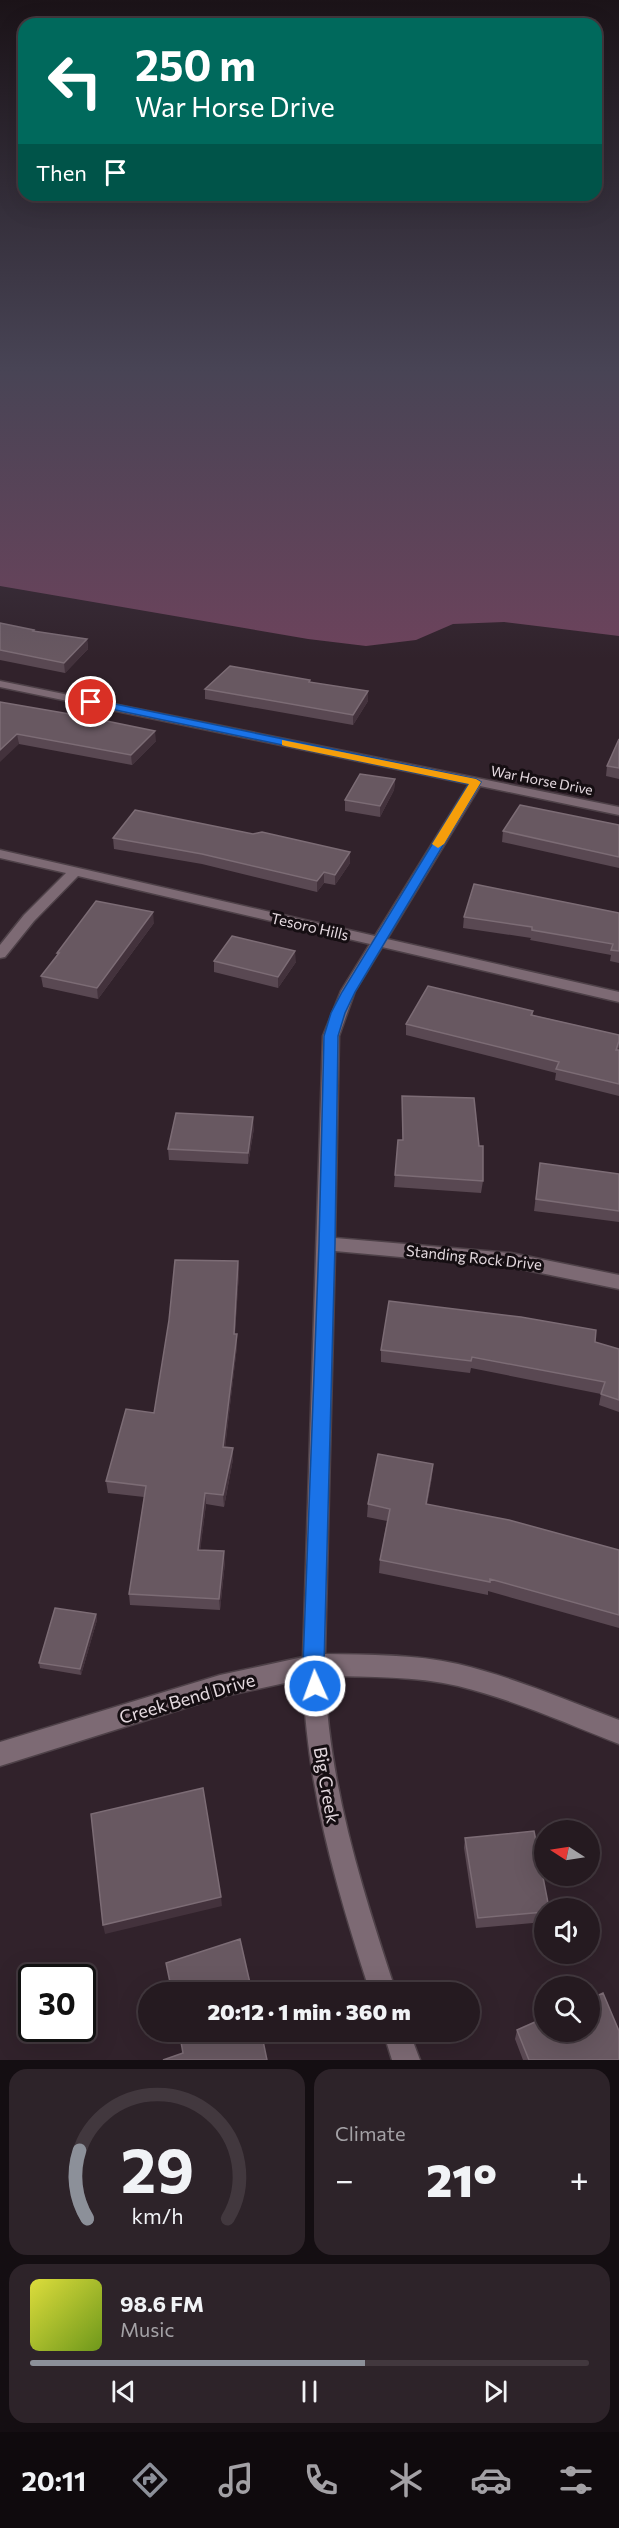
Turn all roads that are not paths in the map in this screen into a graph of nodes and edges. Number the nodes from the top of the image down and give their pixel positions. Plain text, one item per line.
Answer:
1 (0, 684) edge
2 (476, 782) junction
3 (619, 810) edge
4 (0, 854) edge
5 (73, 873) junction
6 (379, 941) junction
7 (0, 954) edge
8 (619, 998) edge
9 (327, 1244) junction
10 (619, 1282) edge
11 (314, 1665) junction
12 (619, 1732) edge
13 (0, 1754) edge
14 (380, 1982) edge
15 (400, 2042) edge
16 (406, 2060) edge

1 - 2 street, War Horse Drive
2 - 3 street, War Horse Drive
2 - 6 street, Big Creek
4 - 5 street, Tesoro Hills
5 - 6 street, Tesoro Hills
5 - 7 street
6 - 8 street, Tesoro Hills
6 - 9 street, Big Creek
9 - 10 street, Standing Rock Drive
9 - 11 street, Big Creek
11 - 12 street, Creek Bend Drive
11 - 13 street, Creek Bend Drive
11 - 14 street, Big Creek
15 - 16 street

